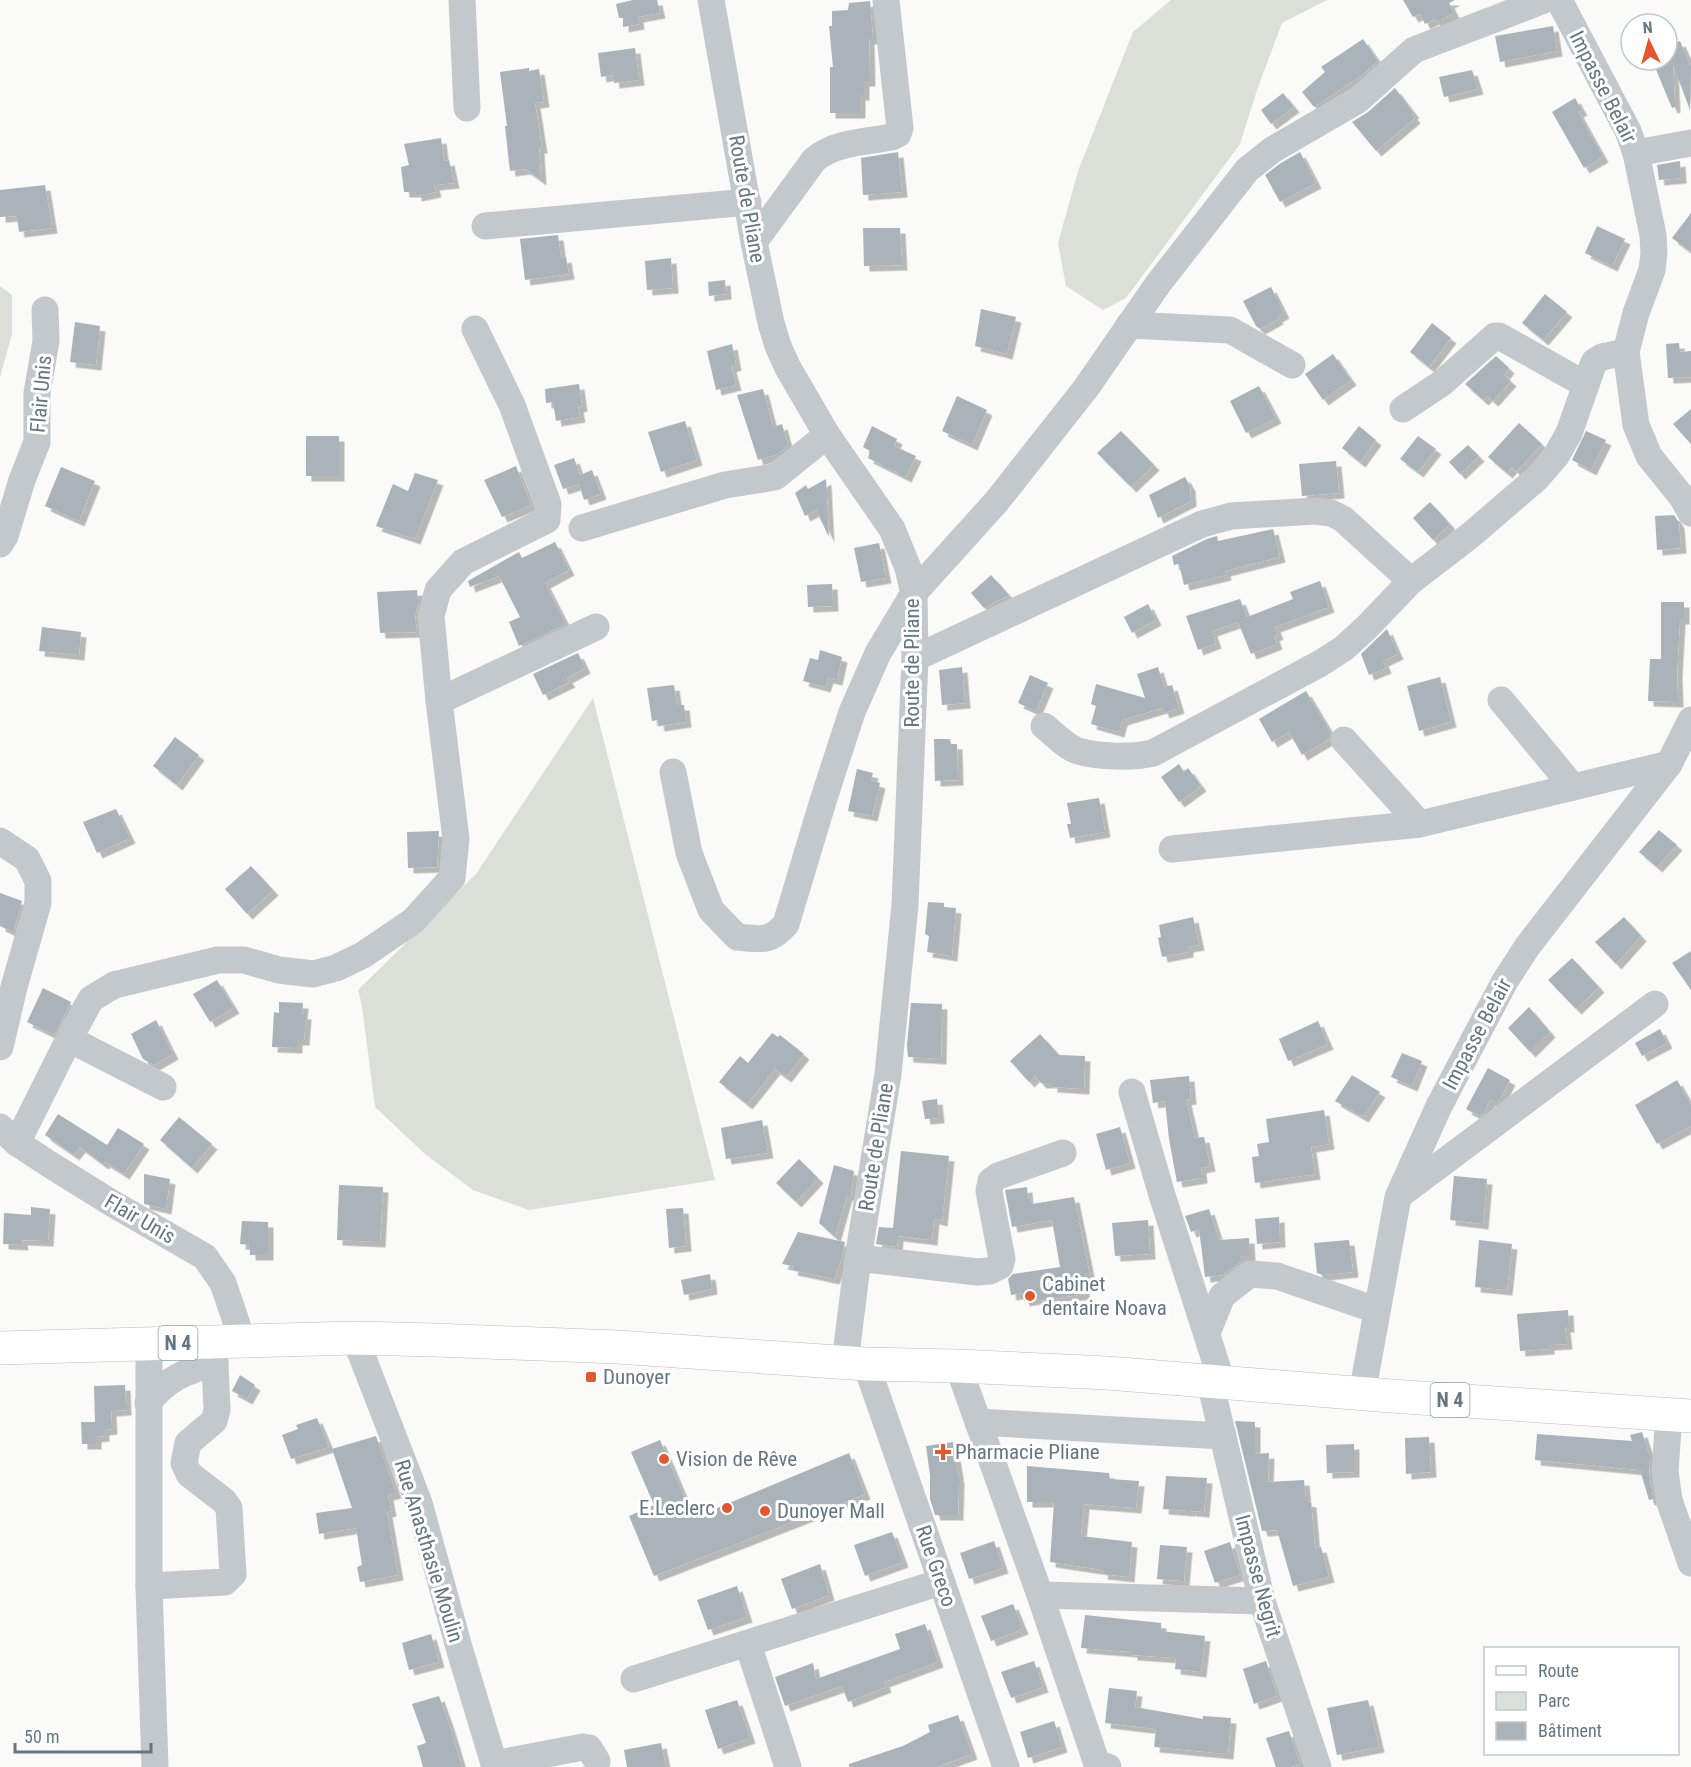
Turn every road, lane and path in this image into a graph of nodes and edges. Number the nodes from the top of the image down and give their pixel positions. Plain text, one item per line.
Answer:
1 (462, 0) edge
2 (711, 0) edge
3 (886, 0) edge
4 (1544, 0) edge
5 (1559, 0) edge
6 (467, 108) dead end
7 (1691, 143) edge
8 (1636, 153) junction
9 (748, 202) junction
10 (485, 226) dead end
11 (754, 242) junction
12 (45, 310) dead end
13 (1129, 325) junction
14 (475, 329) dead end
15 (1626, 352) junction
16 (1292, 365) dead end
17 (1586, 385) junction
18 (1403, 409) dead end
19 (827, 435) junction
20 (1691, 513) edge
21 (582, 528) dead end
22 (0, 544) edge
23 (1411, 581) junction
24 (914, 593) junction
25 (596, 627) dead end
26 (915, 658) junction
27 (1500, 700) dead end
28 (439, 701) junction
29 (1691, 720) edge
30 (1044, 726) dead end
31 (1344, 740) dead end
32 (1669, 764) junction
33 (673, 772) dead end
34 (1573, 787) junction
35 (1420, 824) junction
36 (0, 841) edge
37 (1172, 849) dead end
38 (1655, 1004) dead end
39 (69, 1039) junction
40 (0, 1047) edge
41 (163, 1087) dead end
42 (1132, 1092) dead end
43 (8, 1135) edge
44 (1063, 1153) dead end
45 (1398, 1197) junction
46 (858, 1258) junction
47 (1376, 1310) junction
48 (1208, 1333) junction
49 (355, 1338) junction
50 (148, 1344) junction
51 (0, 1348) edge
52 (224, 1349) junction
53 (856, 1363) junction
54 (958, 1365) junction
55 (1216, 1382) junction
56 (1362, 1394) junction
57 (148, 1403) junction
58 (1680, 1416) edge
59 (978, 1422) junction
60 (1223, 1436) junction
61 (1691, 1563) edge
62 (942, 1582) junction
63 (149, 1586) junction
64 (1040, 1594) junction
65 (1262, 1601) junction
66 (748, 1644) junction
67 (634, 1679) dead end
68 (597, 1761) dead end
69 (495, 1765) edge
70 (1098, 1766) edge
71 (154, 1767) edge
72 (788, 1767) edge
73 (1006, 1767) edge
74 (1318, 1767) edge

1 - 6 street
2 - 9 street, Route de Pliane
3 - 11 street
4 - 13 street
5 - 8 street, Impasse Belair
7 - 8 street
8 - 15 street, Impasse Belair
9 - 10 street
9 - 11 street, Route de Pliane
11 - 19 street, Route de Pliane
12 - 22 street, Flair Unis
13 - 16 street
13 - 24 street
14 - 28 street
15 - 17 street
15 - 20 street, Impasse Belair
17 - 18 street
17 - 23 street
19 - 21 street
19 - 24 street, Route de Pliane
23 - 26 street
23 - 30 street
24 - 26 street, Route de Pliane
24 - 33 street
25 - 28 street
26 - 46 street, Route de Pliane
27 - 34 street
28 - 39 street
29 - 32 street, Impasse Belair
31 - 35 street
32 - 34 street
32 - 45 street, Impasse Belair
34 - 35 street
35 - 37 street
36 - 40 street
38 - 45 street
39 - 41 street
39 - 43 street
42 - 48 street, Impasse Negrit
43 - 52 street, Flair Unis
44 - 46 street
45 - 47 street, Impasse Belair
46 - 53 street, Route de Pliane
47 - 48 street
47 - 56 street, Impasse Belair
48 - 55 street, Impasse Negrit
49 - 52 main road, N 4
49 - 53 main road, N 4
49 - 69 street, Rue Anasthasie Moulin
50 - 51 main road, N 4
50 - 52 main road, N 4
50 - 57 street
52 - 57 street
52 - 63 street, Flair Unis
53 - 54 main road, N 4
53 - 62 street, Rue Greco
54 - 55 main road, N 4
54 - 59 street
55 - 56 main road, N 4
55 - 60 street, Impasse Negrit
56 - 58 main road, N 4
57 - 63 street
58 - 61 street
59 - 60 street
59 - 64 street
60 - 65 street, Impasse Negrit
62 - 66 street
62 - 73 street, Rue Greco
63 - 71 street
64 - 65 street
64 - 70 street
65 - 74 street, Impasse Negrit
66 - 67 street
66 - 72 street
68 - 69 street

